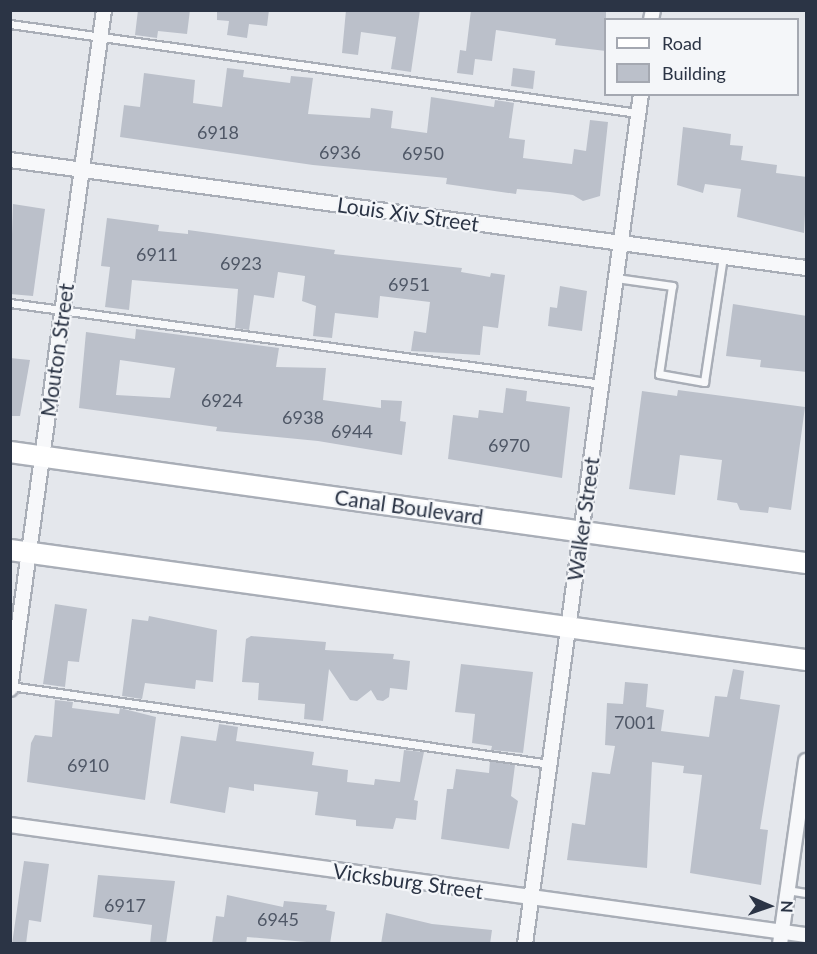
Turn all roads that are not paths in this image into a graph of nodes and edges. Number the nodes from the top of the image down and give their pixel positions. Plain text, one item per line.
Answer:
1 (104, 10) edge
2 (10, 24) edge
3 (100, 36) junction
4 (641, 96) edge
5 (638, 113) junction
6 (10, 160) edge
7 (82, 170) junction
8 (621, 243) junction
9 (723, 257) junction
10 (807, 268) edge
11 (616, 278) junction
12 (10, 303) edge
13 (63, 310) junction
14 (602, 384) junction
15 (10, 452) edge
16 (43, 457) junction
17 (581, 531) junction
18 (20, 551) edge
19 (807, 563) edge
20 (568, 627) junction
21 (807, 660) edge
22 (11, 688) edge
23 (550, 764) junction
24 (806, 768) edge
25 (10, 825) edge
26 (787, 890) junction
27 (807, 892) edge
28 (531, 898) junction
29 (807, 935) edge
30 (780, 938) edge
31 (525, 944) edge

1 - 3 street, Mouton Street
2 - 3 lane
3 - 5 lane
3 - 7 street, Mouton Street
4 - 5 street, Walker Street
5 - 8 street, Walker Street
6 - 7 street, Louis Xiv Street
7 - 8 street, Louis Xiv Street
7 - 13 street, Mouton Street
8 - 9 street, Louis Xiv Street
8 - 11 street, Walker Street
9 - 10 street, Louis Xiv Street
9 - 11 lane
11 - 14 street, Walker Street
12 - 13 lane
13 - 14 lane
13 - 16 street, Mouton Street
14 - 17 street, Walker Street
15 - 16 main road, Canal Boulevard
16 - 17 main road, Canal Boulevard
16 - 18 street, Mouton Street
17 - 19 main road, Canal Boulevard
17 - 20 street, Walker Street
18 - 20 main road
18 - 22 street, Mouton Street
20 - 21 main road
20 - 23 street, Walker Street
22 - 23 lane
23 - 28 street, Walker Street
24 - 26 street
25 - 28 street, Vicksburg Street
26 - 27 lane
26 - 30 street
28 - 30 street, Vicksburg Street
28 - 31 street, Walker Street
29 - 30 street, Vicksburg Street

